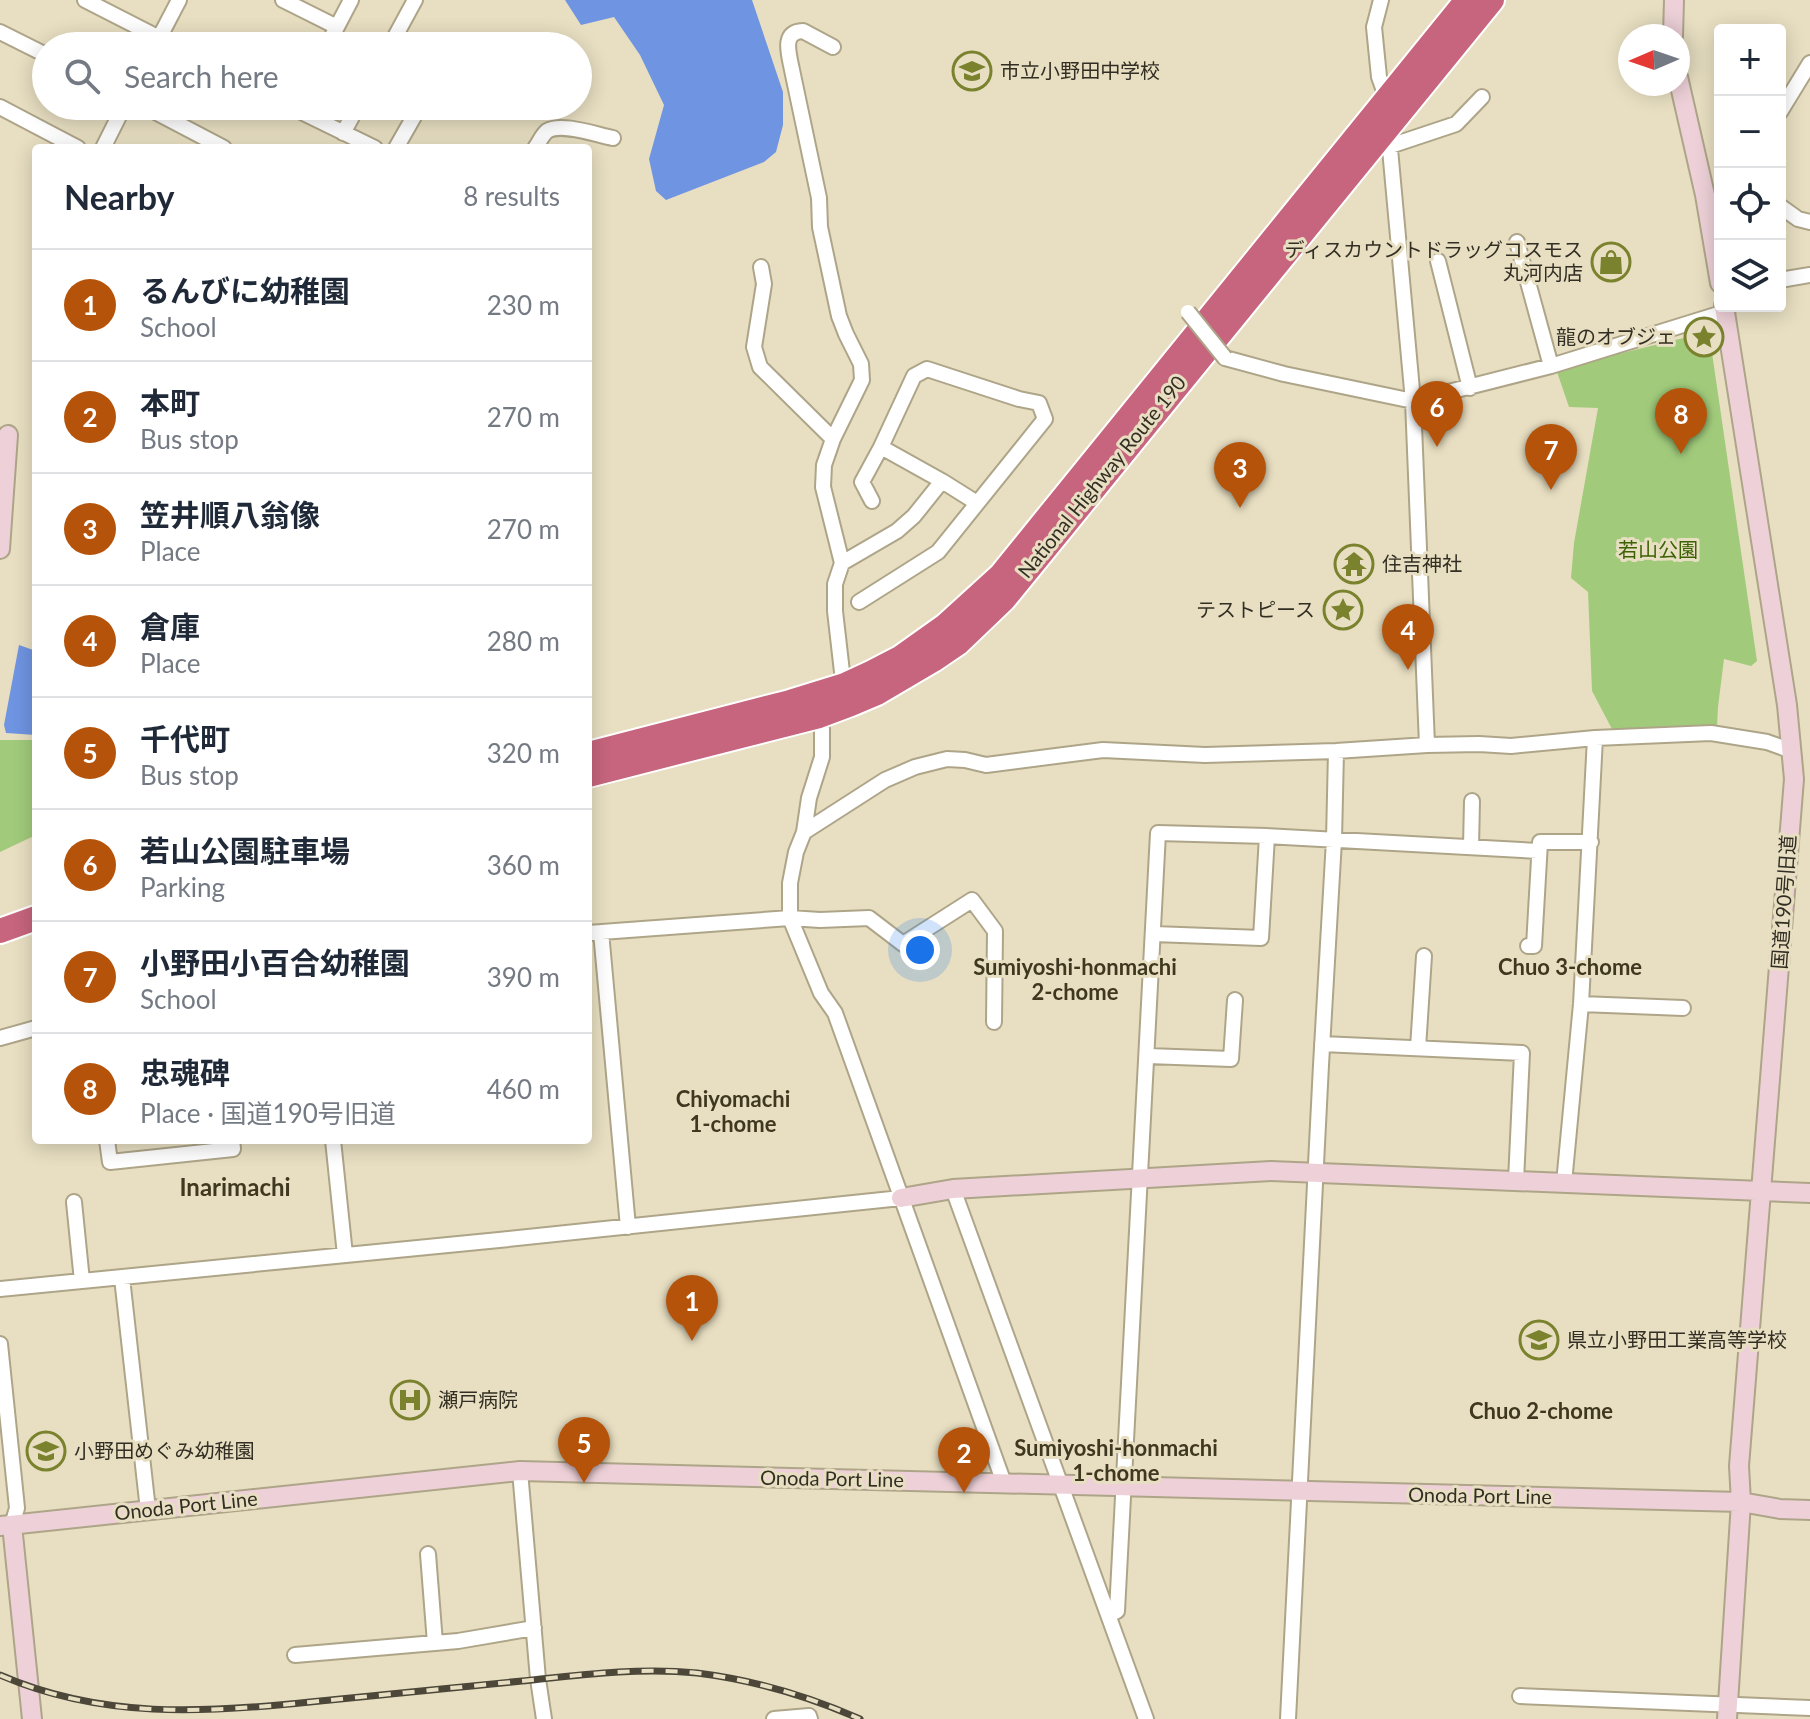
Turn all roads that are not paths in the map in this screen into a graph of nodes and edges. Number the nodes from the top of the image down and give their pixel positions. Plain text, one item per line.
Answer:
1 (85, 0) edge
2 (179, 0) edge
3 (283, 0) edge
4 (351, 0) edge
5 (415, 0) edge
6 (1467, 0) edge
7 (1492, 0) edge
8 (1674, 0) edge
9 (1379, 2) edge
10 (1673, 24) edge
11 (337, 27) junction
12 (0, 32) edge
13 (140, 32) edge
14 (162, 32) edge
15 (334, 32) edge
16 (398, 32) edge
17 (833, 47) dead end
18 (32, 48) edge
19 (1810, 63) edge
20 (1684, 96) edge
21 (1482, 97) dead end
22 (1388, 99) junction
23 (1786, 102) edge
24 (0, 107) edge
25 (117, 120) edge
26 (171, 120) edge
27 (317, 120) edge
28 (350, 120) edge
29 (412, 120) edge
30 (343, 133) junction
31 (1389, 136) junction
32 (613, 138) dead end
33 (70, 144) edge
34 (105, 144) edge
35 (216, 144) edge
36 (366, 144) edge
37 (398, 144) edge
38 (538, 144) edge
39 (1712, 192) edge
40 (1786, 210) edge
41 (1810, 222) edge
42 (1716, 240) edge
43 (1517, 242) dead end
44 (1438, 261) dead end
45 (761, 267) dead end
46 (1810, 275) edge
47 (1786, 279) edge
48 (1188, 312) dead end
49 (1714, 312) edge
50 (1727, 312) edge
51 (1551, 366) junction
52 (1470, 388) junction
53 (1413, 401) junction
54 (8, 435) dead end
55 (833, 439) junction
56 (881, 447) junction
57 (942, 481) junction
58 (872, 501) dead end
59 (977, 503) junction
60 (0, 549) edge
61 (842, 563) junction
62 (859, 602) dead end
63 (848, 694) junction
64 (819, 716) junction
65 (1595, 738) junction
66 (1427, 745) junction
67 (1336, 751) junction
68 (592, 753) edge
69 (1801, 753) edge
70 (592, 774) edge
71 (1472, 801) dead end
72 (804, 832) junction
73 (1267, 836) junction
74 (1334, 840) junction
75 (1591, 842) junction
76 (1471, 847) junction
77 (1538, 851) junction
78 (790, 918) junction
79 (32, 919) edge
80 (0, 931) edge
81 (32, 932) edge
82 (595, 933) edge
83 (1154, 934) junction
84 (0, 941) edge
85 (1528, 946) dead end
86 (1424, 956) dead end
87 (1235, 1000) dead end
88 (1581, 1004) junction
89 (1683, 1008) dead end
90 (994, 1022) dead end
91 (32, 1029) edge
92 (0, 1038) edge
93 (1322, 1044) junction
94 (1418, 1048) junction
95 (1148, 1056) junction
96 (108, 1144) edge
97 (232, 1144) edge
98 (333, 1144) edge
99 (1316, 1171) junction
100 (1139, 1179) junction
101 (1516, 1181) junction
102 (1564, 1183) junction
103 (953, 1189) junction
104 (1761, 1192) junction
105 (1810, 1193) edge
106 (901, 1198) junction
107 (74, 1202) dead end
108 (628, 1227) junction
109 (345, 1255) junction
110 (122, 1278) junction
111 (82, 1281) junction
112 (0, 1289) edge
113 (0, 1344) edge
114 (520, 1471) junction
115 (1004, 1483) junction
116 (1060, 1484) junction
117 (1124, 1486) junction
118 (1299, 1492) junction
119 (1741, 1502) junction
120 (148, 1510) junction
121 (1810, 1510) edge
122 (6, 1526) edge
123 (428, 1554) dead end
124 (1109, 1615) junction
125 (534, 1628) junction
126 (435, 1643) junction
127 (295, 1655) dead end
128 (1520, 1696) dead end
129 (1810, 1708) edge
130 (1728, 1712) edge
131 (32, 1719) edge
132 (544, 1719) edge
133 (774, 1719) edge
134 (810, 1719) edge
135 (1146, 1719) edge
136 (1288, 1719) edge

1 - 13 street
2 - 14 street
3 - 11 street
4 - 11 street
5 - 16 street
6 - 22 highway, National Highway Route 190
7 - 31 highway, National Highway Route 190
8 - 10 street
9 - 22 street
11 - 15 street
12 - 18 street
17 - 55 street
19 - 23 street
20 - 39 street
21 - 31 street
22 - 31 street
22 - 63 highway, National Highway Route 190
24 - 33 street
25 - 34 street
26 - 35 street
27 - 30 street
28 - 30 street
29 - 37 street
30 - 36 street
31 - 53 street
31 - 63 highway, National Highway Route 190
32 - 38 street
39 - 42 street
40 - 41 street
43 - 51 street
44 - 52 street
45 - 55 street
46 - 47 street
48 - 53 street, bridge
49 - 51 street
50 - 69 street, 国道190号旧道
51 - 52 street
52 - 53 street
53 - 66 street
54 - 60 street
55 - 61 street
56 - 57 street
56 - 58 street
56 - 59 street
57 - 59 street
57 - 61 street
59 - 62 street
61 - 63 street
63 - 64 highway, National Highway Route 190
63 - 68 highway, National Highway Route 190
64 - 70 highway, National Highway Route 190
64 - 72 street
65 - 66 street
65 - 69 street
65 - 75 street
66 - 67 street
67 - 72 street
67 - 74 street
69 - 104 street, 国道190号旧道
71 - 76 street
72 - 78 street
73 - 74 street
73 - 83 street
73 - 83 street
74 - 76 street
74 - 93 street
75 - 77 street
75 - 88 street
76 - 77 street
77 - 85 street
78 - 82 street
78 - 90 street
78 - 106 street
79 - 80 highway
81 - 84 highway
82 - 108 street
83 - 95 street
86 - 94 street
87 - 95 street
88 - 89 street
88 - 102 street
91 - 92 street
93 - 94 street
93 - 99 street
94 - 101 street
95 - 100 street
96 - 97 street
98 - 109 street
99 - 100 street
99 - 101 street
99 - 118 street
100 - 103 street
100 - 117 street
101 - 102 street
102 - 104 street
103 - 106 street
103 - 116 street
104 - 105 street
104 - 119 street, 国道190号旧道
106 - 108 street
106 - 115 street
107 - 111 street
108 - 109 street
109 - 110 street
110 - 111 street
110 - 120 street
111 - 112 street
113 - 122 street
114 - 115 street, Onoda Port Line
114 - 120 street, Onoda Port Line
114 - 125 street
115 - 116 street, Onoda Port Line
116 - 117 street, Onoda Port Line
116 - 124 street
117 - 118 street, Onoda Port Line
117 - 124 street
118 - 119 street, Onoda Port Line
118 - 136 street
119 - 121 street, Onoda Port Line
119 - 130 street, 国道190号旧道
120 - 122 street, Onoda Port Line
122 - 131 street
123 - 126 street
124 - 135 street
125 - 126 street
125 - 132 street
126 - 127 street
128 - 130 street
129 - 130 street
133 - 134 street

